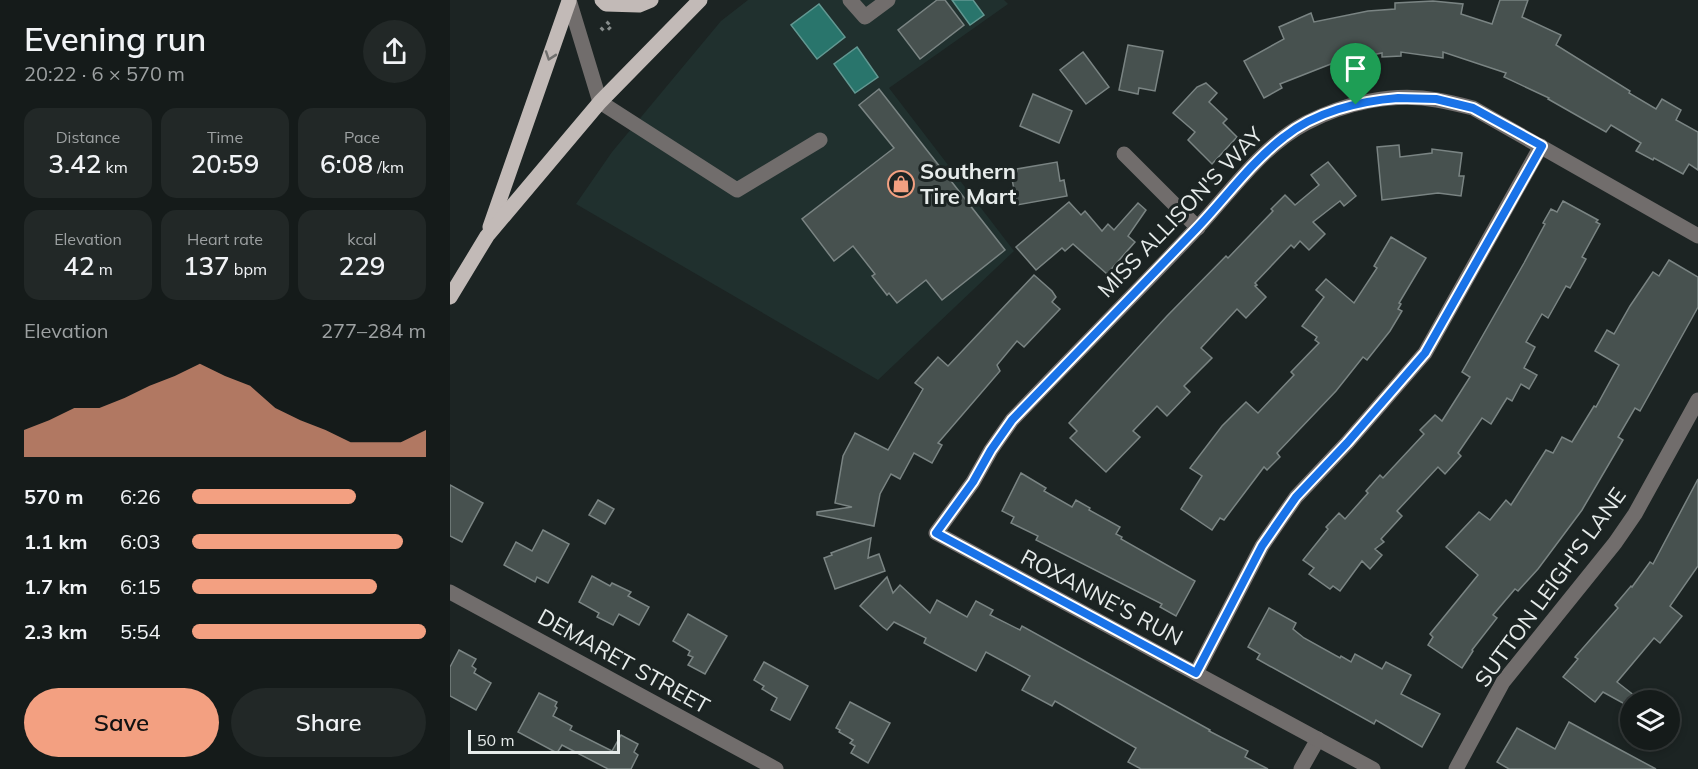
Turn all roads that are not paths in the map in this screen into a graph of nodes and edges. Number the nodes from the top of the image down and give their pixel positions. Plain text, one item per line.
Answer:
1 (569, 0) edge
2 (602, 0) edge
3 (651, 0) edge
4 (700, 0) edge
5 (850, 0) edge
6 (888, 0) edge
7 (600, 102) junction
8 (820, 141) dead end
9 (1542, 146) junction
10 (1124, 154) dead end
11 (1198, 228) junction
12 (487, 236) junction
13 (1698, 236) edge
14 (450, 297) edge
15 (1698, 400) edge
16 (936, 533) joint
17 (450, 592) edge
18 (1196, 673) junction
19 (1318, 739) junction
20 (776, 769) edge
21 (1301, 769) edge
22 (1373, 769) edge
23 (1456, 769) edge

1 - 7 street
1 -> 12 main road
2 - 3 main road
4 - 7 main road
5 - 6 street
7 - 8 street
7 - 12 main road
9 - 11 street, MISS ALLISON'S WAY
9 - 13 street, MISS ALLISON'S WAY
9 - 18 street
10 - 11 street
11 - 16 street, MISS ALLISON'S WAY
12 - 14 main road
15 - 23 street, SUTTON LEIGH'S LANE
16 - 18 street, ROXANNE'S RUN
17 - 20 street, DEMARET STREET
18 - 19 street, ROXANNE'S RUN
19 - 21 street
19 - 22 street, ROXANNE'S RUN

